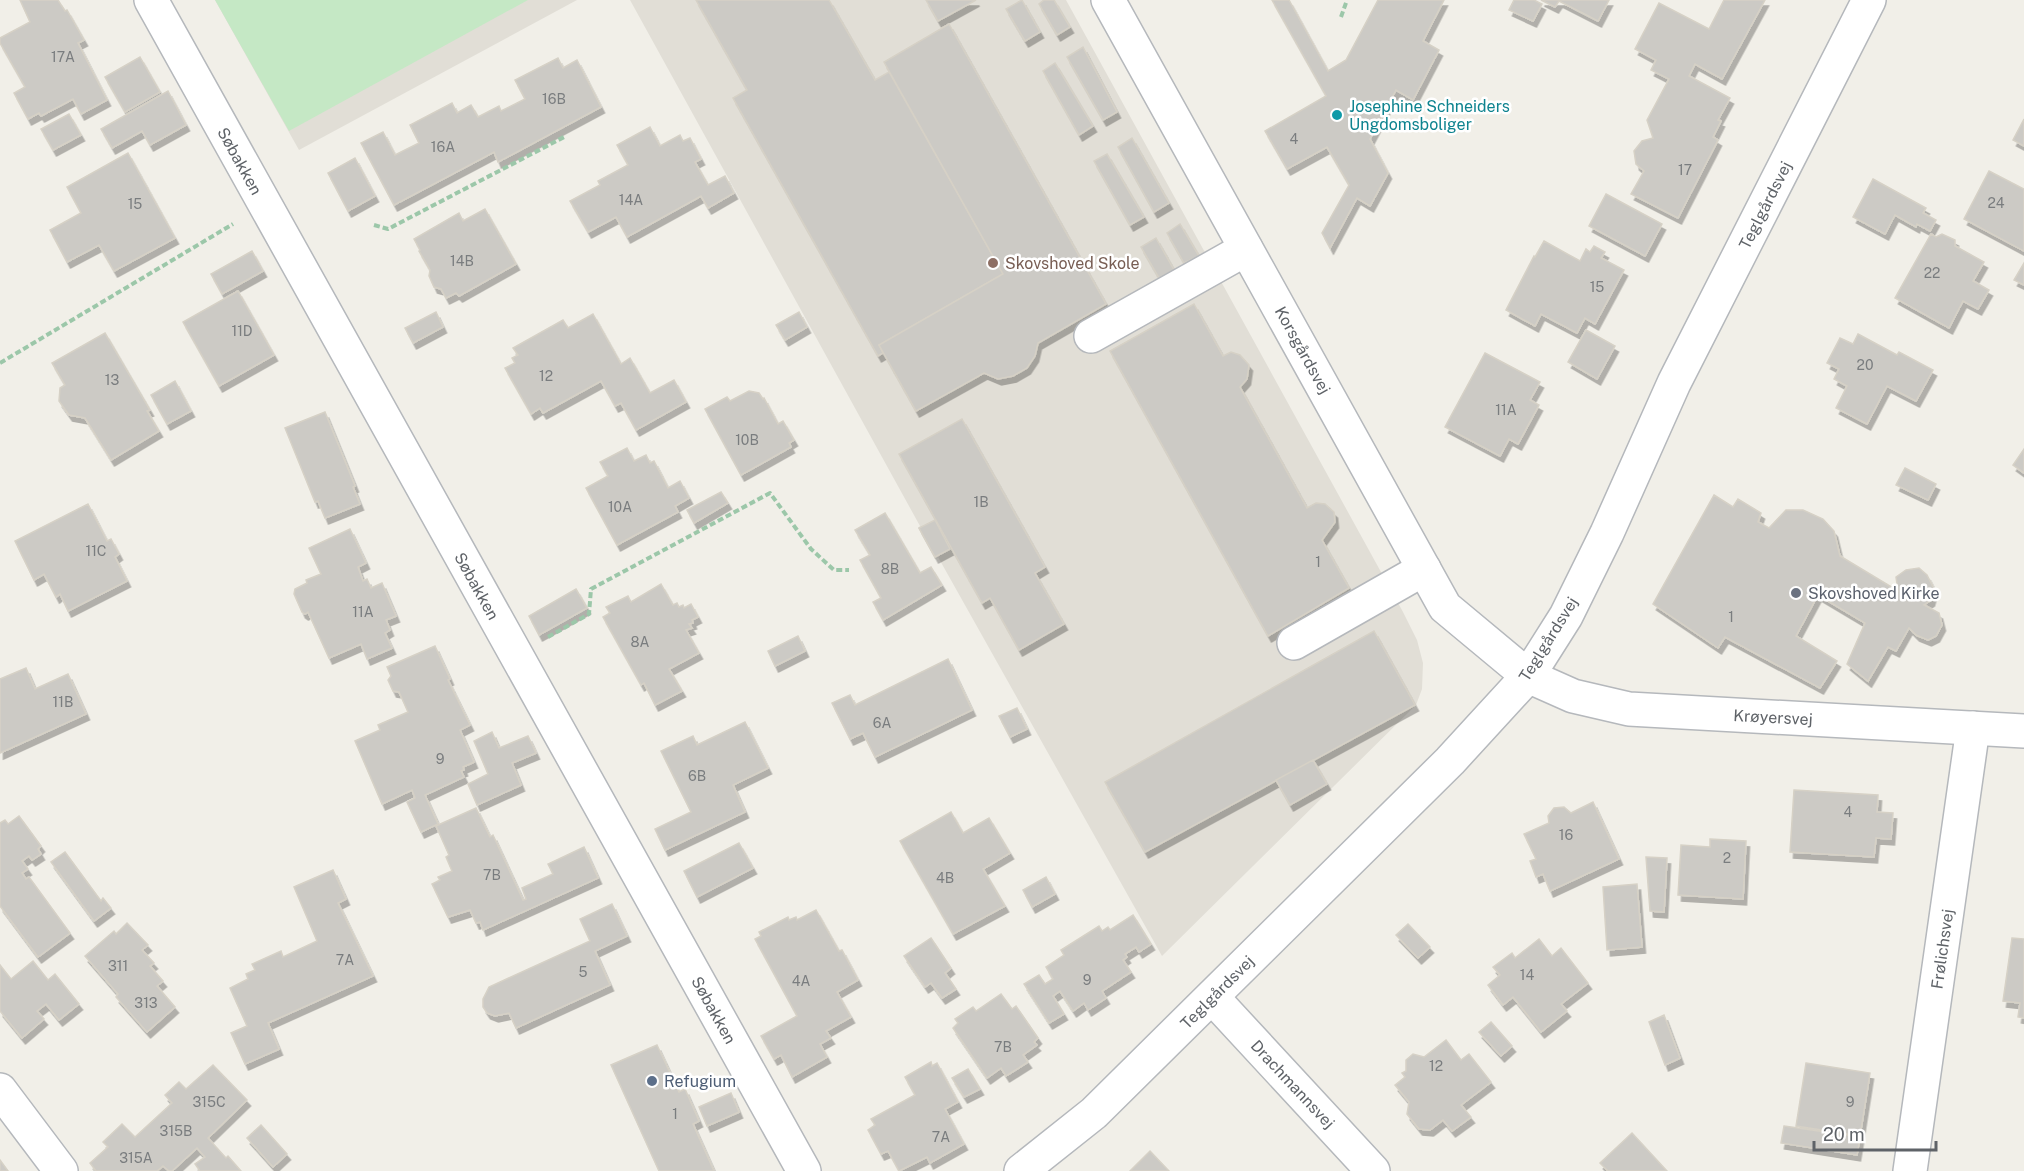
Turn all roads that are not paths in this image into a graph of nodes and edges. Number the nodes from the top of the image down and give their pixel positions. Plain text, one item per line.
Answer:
1 (151, 0) edge
2 (1108, 0) edge
3 (1869, 0) edge
4 (1246, 249) junction
5 (1091, 336) dead end
6 (1424, 569) junction
7 (1294, 643) dead end
8 (1528, 676) junction
9 (1973, 728) junction
10 (2024, 731) edge
11 (1212, 997) junction
12 (0, 1090) edge
13 (61, 1171) edge
14 (804, 1171) edge
15 (1021, 1171) edge
16 (1374, 1171) edge
17 (1910, 1171) edge

1 - 14 street, Søbakken
2 - 4 street, Korsgårdsvej
3 - 8 street, Teglgårdsvej
4 - 5 street
4 - 6 street, Korsgårdsvej
6 - 7 street
6 - 8 street, Korsgårdsvej
8 - 9 street, Krøyersvej
8 - 11 street, Teglgårdsvej
9 - 10 street, Krøyersvej
9 - 17 street, Frølichsvej
11 - 15 street, Teglgårdsvej
11 - 16 street, Drachmannsvej
12 - 13 street

